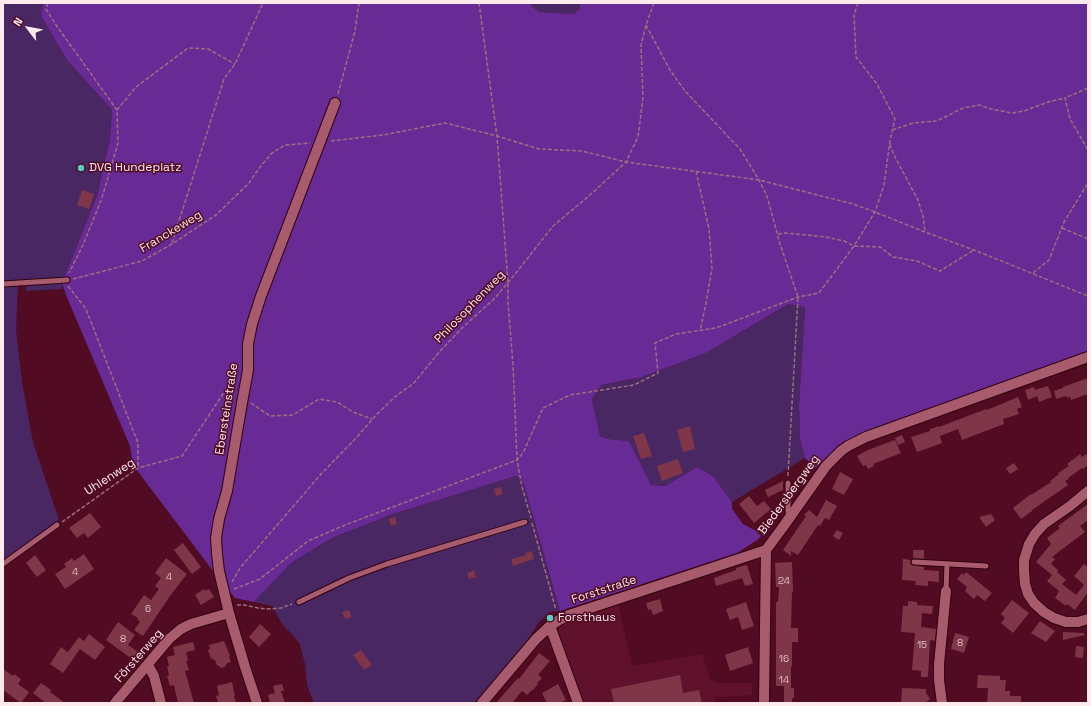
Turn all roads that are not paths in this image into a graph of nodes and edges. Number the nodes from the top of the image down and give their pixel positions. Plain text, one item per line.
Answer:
1 (335, 103) road end
2 (67, 280) road end
3 (3, 284) edge
4 (1088, 357) edge
5 (788, 483) road end
6 (1088, 491) edge
7 (789, 519) junction
8 (525, 522) dead end
9 (57, 525) road end
10 (766, 550) junction
11 (914, 562) dead end
12 (3, 564) edge
13 (948, 564) junction
14 (986, 566) dead end
15 (946, 591) joint
16 (299, 602) road end
17 (228, 609) junction
18 (1088, 619) edge
19 (550, 626) junction
20 (148, 665) junction
21 (115, 703) edge
22 (161, 703) edge
23 (257, 703) edge
24 (482, 703) edge
25 (578, 703) edge
26 (764, 703) edge
27 (942, 703) edge

1 - 17 street, Ebersteinstraße
2 - 3 lane
4 - 7 street, Biedersbergweg
5 - 7 lane
6 - 18 street
7 - 10 street, Biedersbergweg
8 - 16 lane
9 - 12 lane
10 - 19 street, Forststraße
10 - 26 street, Biedersbergweg
11 - 13 lane
13 - 14 lane
13 - 15 lane
15 - 27 street
17 - 20 street, Försterweg
17 - 23 street, Ebersteinstraße
19 - 24 street, Forststraße
19 - 25 street
20 - 21 street, Försterweg
20 - 22 street

